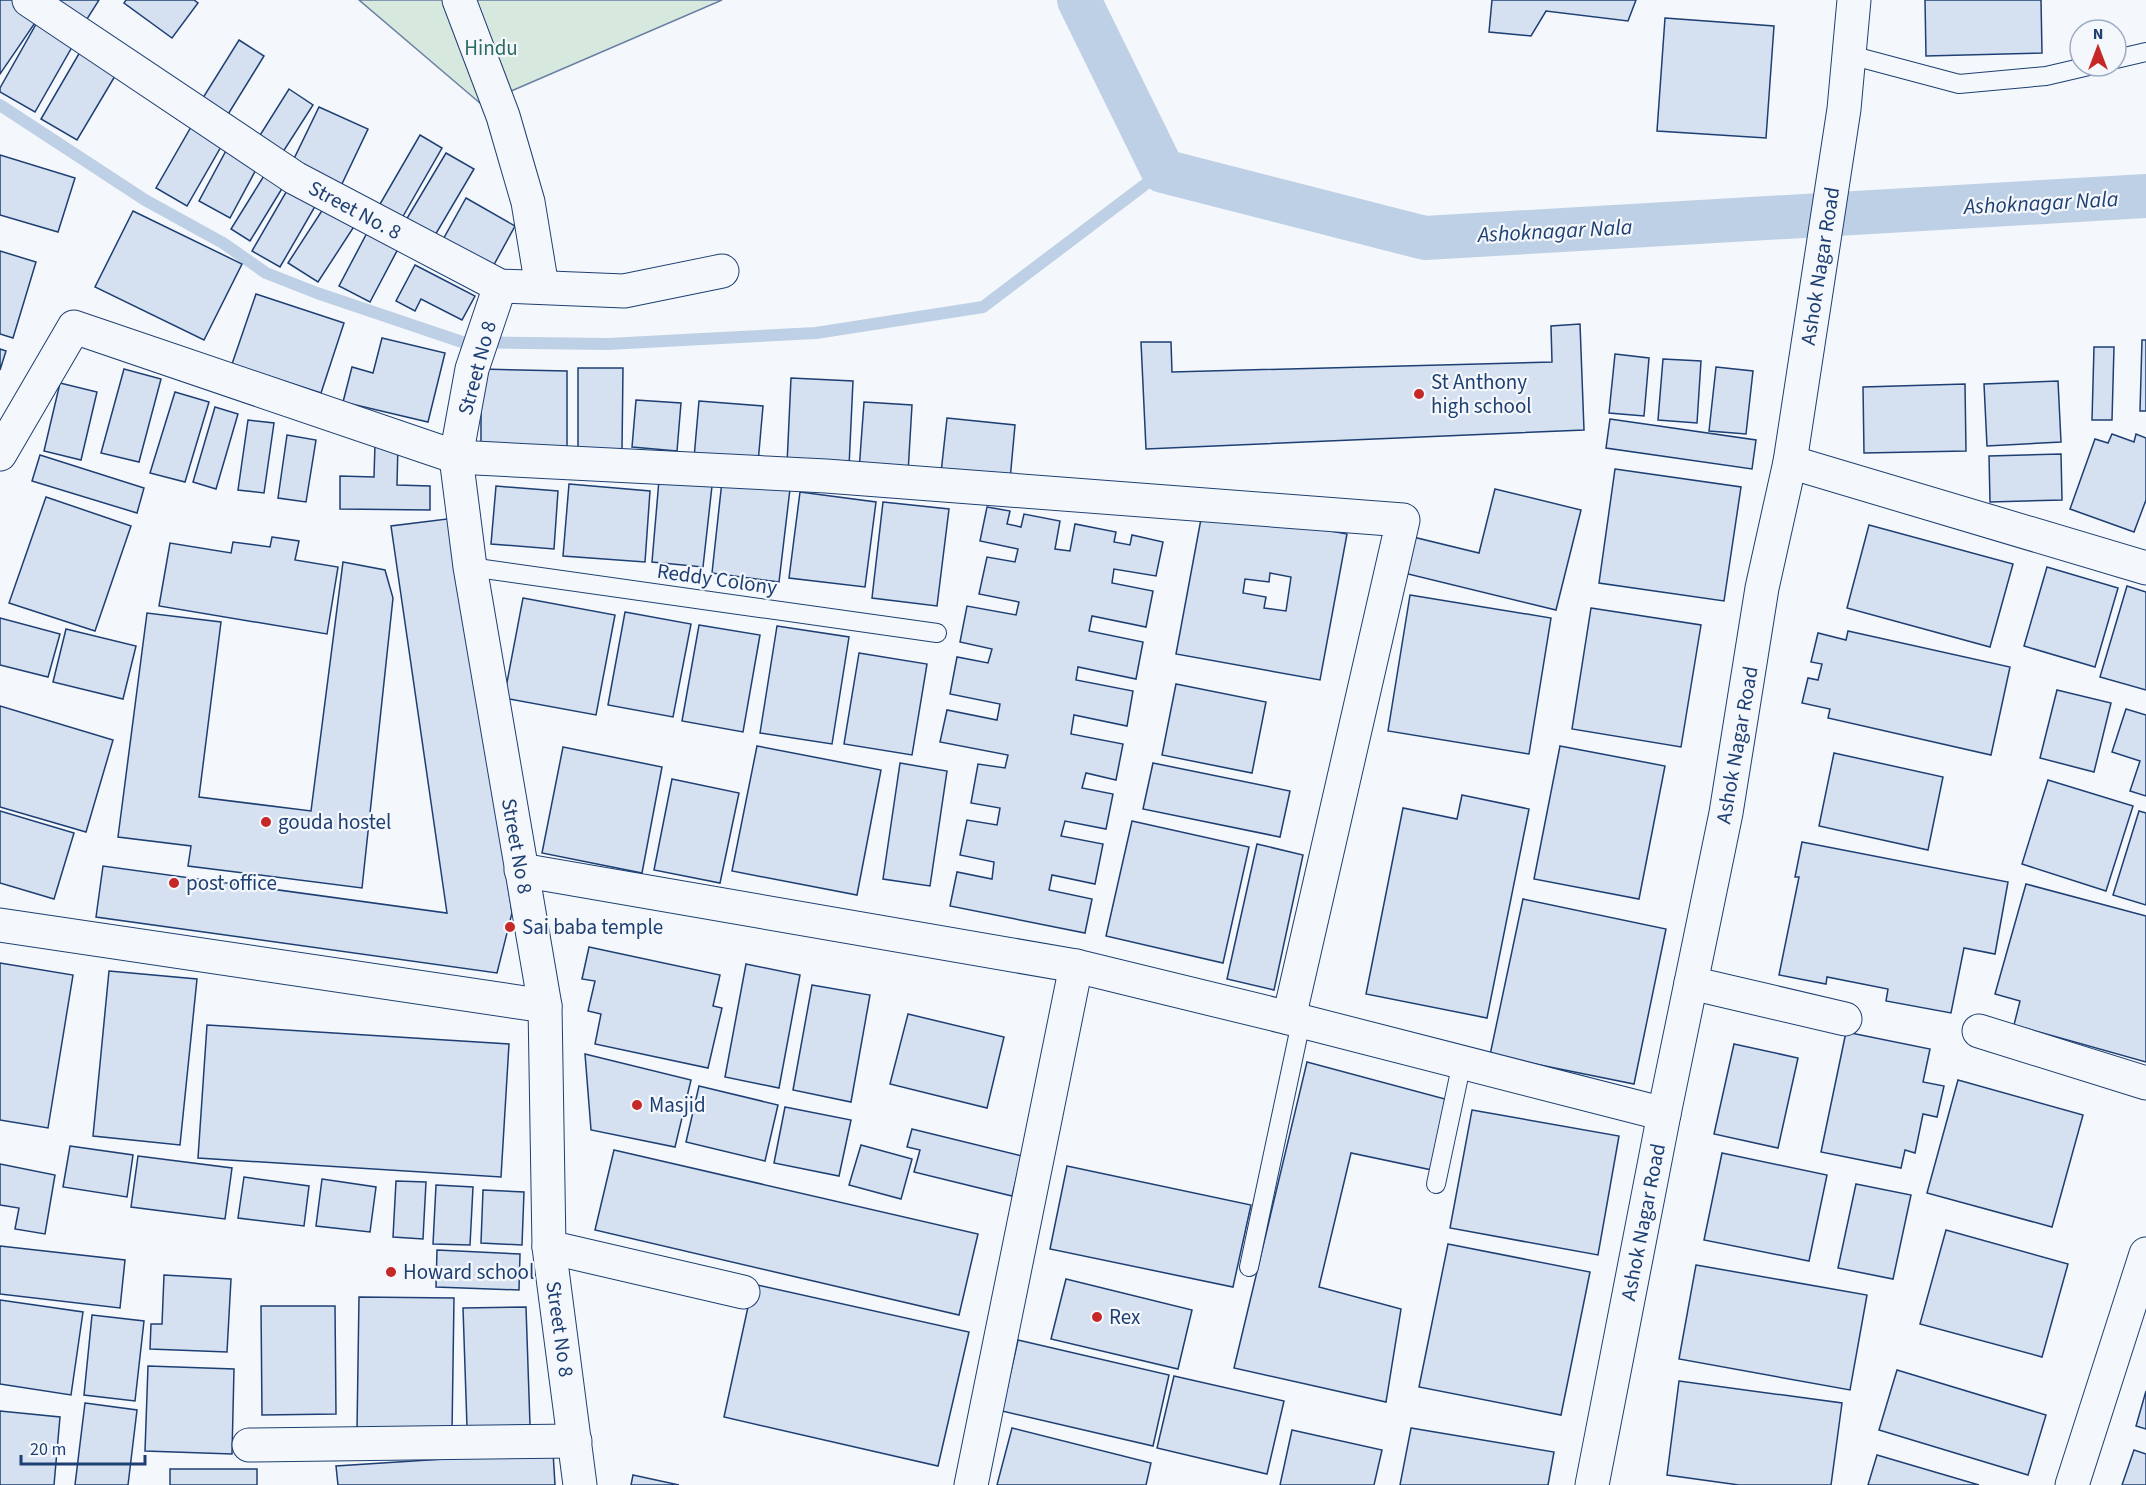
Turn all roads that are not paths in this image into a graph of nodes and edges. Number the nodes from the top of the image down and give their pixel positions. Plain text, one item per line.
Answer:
1 (29, 0) edge
2 (459, 0) edge
3 (1854, 0) edge
4 (2146, 52) edge
5 (1850, 55) junction
6 (2128, 56) edge
7 (2068, 71) edge
8 (722, 271) dead end
9 (500, 286) junction
10 (542, 287) junction
11 (0, 454) edge
12 (456, 457) junction
13 (1790, 462) junction
14 (2146, 568) edge
15 (480, 569) junction
16 (938, 633) dead end
17 (521, 870) junction
18 (0, 925) edge
19 (1076, 966) junction
20 (1691, 983) junction
21 (545, 1006) junction
22 (1845, 1019) dead end
23 (1295, 1020) junction
24 (1979, 1031) dead end
25 (1462, 1062) junction
26 (2146, 1083) edge
27 (1664, 1114) junction
28 (1436, 1184) dead end
29 (549, 1247) junction
30 (2146, 1254) edge
31 (1249, 1267) dead end
32 (743, 1292) dead end
33 (575, 1441) junction
34 (249, 1445) dead end
35 (580, 1485) edge
36 (971, 1485) edge
37 (1592, 1485) edge
38 (2072, 1485) edge

1 - 9 street, Street No. 8
2 - 10 street
3 - 5 street, Ashok Nagar Road
4 - 6 lane
5 - 7 lane
5 - 13 street, Ashok Nagar Road
8 - 10 street, Street No. 8
9 - 10 street, Street No. 8
9 - 12 street, Street No 8
11 - 12 street
12 - 15 street, Street No 8
12 - 23 street
13 - 14 street
13 - 20 street, Ashok Nagar Road
15 - 16 lane, Reddy Colony
15 - 17 street, Street No 8
17 - 19 street
17 - 21 street, Street No 8
18 - 21 street
19 - 23 street
19 - 36 street
20 - 22 street
20 - 27 street, Ashok Nagar Road
21 - 29 street, Street No 8
23 - 25 street
23 - 31 lane
24 - 26 street
25 - 27 street
25 - 28 lane
27 - 37 street, Ashok Nagar Road
29 - 32 street
29 - 33 street, Street No 8
30 - 38 street
33 - 34 street
33 - 35 street, Street No 8

